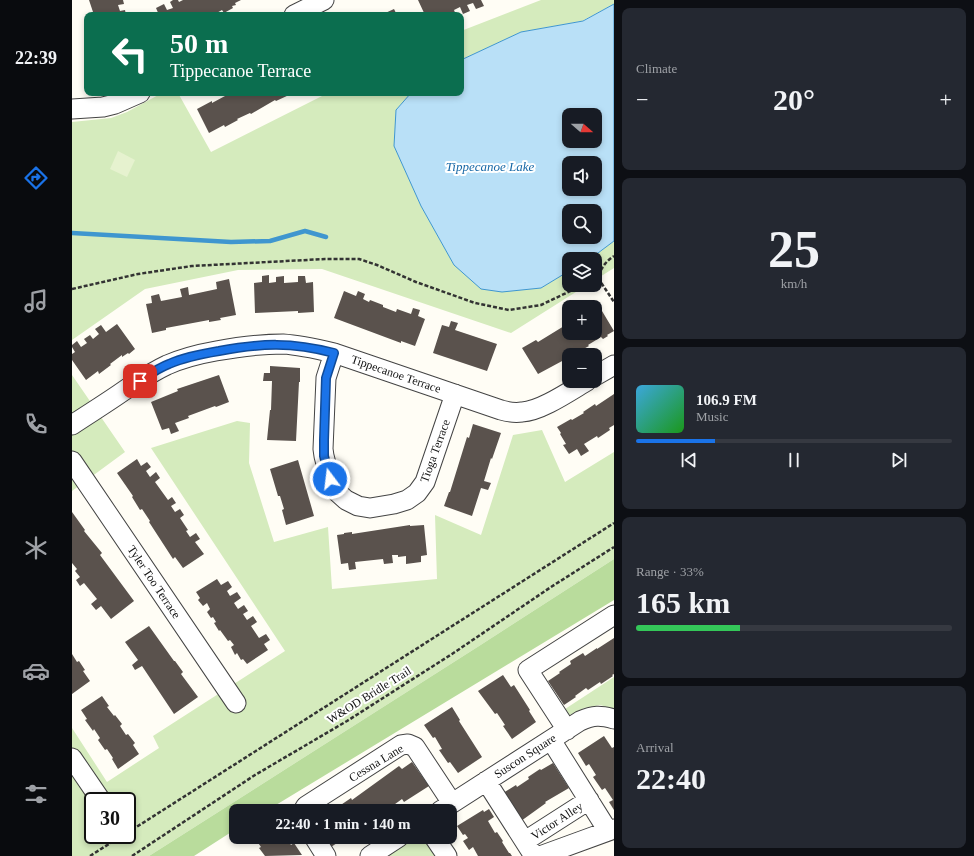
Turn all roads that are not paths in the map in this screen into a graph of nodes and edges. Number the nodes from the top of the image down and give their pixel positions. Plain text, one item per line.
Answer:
1 (324, 0) edge
2 (300, 12) edge
3 (133, 96) edge
4 (72, 109) edge
5 (334, 353) junction
6 (614, 365) edge
7 (602, 372) edge
8 (575, 388) edge
9 (455, 394) junction
10 (72, 425) edge
11 (72, 461) edge
12 (614, 615) edge
13 (236, 703) dead end
14 (614, 719) edge
15 (567, 730) junction
16 (551, 740) junction
17 (72, 758) edge
18 (486, 781) junction
19 (95, 792) edge
20 (589, 800) junction
21 (309, 804) edge
22 (444, 804) edge
23 (451, 804) edge
24 (611, 830) edge
25 (318, 844) edge
26 (388, 844) edge
27 (439, 844) edge
28 (530, 849) edge
29 (326, 856) edge
30 (370, 856) edge
31 (447, 856) edge
32 (540, 856) edge

1 - 2 street
3 - 4 street
5 - 9 street, Tippecanoe Terrace
5 - 9 street, Tioga Terrace
5 - 10 street, Tippecanoe Terrace
6 - 7 street
8 - 9 street, Tippecanoe Terrace
11 - 13 street, Tyler Too Terrace
12 - 15 street
14 - 15 street, Suscon Square
15 - 16 street, Suscon Square
16 - 18 street, Suscon Square
16 - 20 street, Victor Alley
17 - 19 street
18 - 23 street, Suscon Square
18 - 28 street, Victor Alley
20 - 24 street, Victor Alley
20 - 28 street, Victor Alley
21 - 22 street, Cessna Lane
24 - 32 street, Victor Alley
25 - 29 street
26 - 30 street
27 - 31 street

